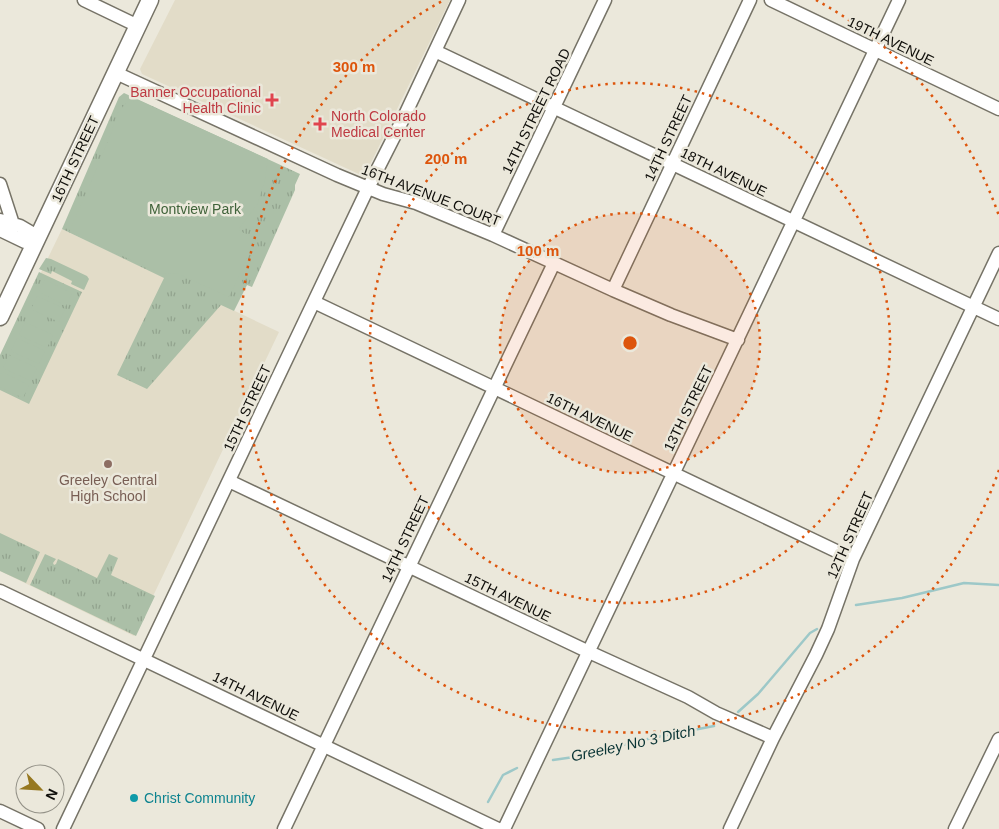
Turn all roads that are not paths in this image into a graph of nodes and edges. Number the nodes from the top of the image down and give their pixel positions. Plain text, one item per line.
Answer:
1 (84, 0) edge
2 (150, 0) edge
3 (459, 0) edge
4 (605, 0) edge
5 (750, 0) edge
6 (771, 0) edge
7 (899, 0) edge
8 (138, 26) junction
9 (875, 50) junction
10 (435, 51) junction
11 (116, 73) junction
12 (554, 107) junction
13 (999, 109) edge
14 (672, 164) junction
15 (0, 184) edge
16 (368, 188) junction
17 (0, 220) edge
18 (794, 222) junction
19 (13, 224) junction
20 (0, 230) edge
21 (493, 235) junction
22 (35, 243) junction
23 (999, 253) edge
24 (554, 263) junction
25 (612, 290) junction
26 (314, 302) junction
27 (973, 307) junction
28 (0, 317) edge
29 (999, 319) edge
30 (738, 340) junction
31 (494, 388) junction
32 (674, 473) junction
33 (229, 481) junction
34 (853, 559) junction
35 (409, 566) junction
36 (0, 591) edge
37 (589, 652) junction
38 (144, 660) junction
39 (773, 738) junction
40 (999, 738) edge
41 (324, 746) junction
42 (0, 811) edge
43 (38, 829) edge
44 (63, 829) edge
45 (284, 829) edge
46 (498, 829) edge
47 (504, 829) edge
48 (730, 829) edge
49 (955, 829) edge

1 - 8 street
2 - 8 main road, 16TH STREET
3 - 10 street, 15TH STREET
4 - 12 street, 14TH STREET ROAD
5 - 14 street, 14TH STREET
6 - 9 street, 19TH AVENUE
7 - 9 street, 13TH STREET
8 - 11 main road, 16TH STREET
9 - 13 street, 19TH AVENUE
9 - 18 street, 13TH STREET
10 - 12 street, 18TH AVENUE
10 - 16 street, 15TH STREET
11 - 16 street, 16TH AVENUE COURT
11 - 22 main road, 16TH STREET
12 - 14 street, 18TH AVENUE
12 - 21 street, 14TH STREET ROAD
14 - 18 street, 18TH AVENUE
14 - 25 street, 14TH STREET
15 - 19 street
16 - 21 street, 16TH AVENUE COURT
16 - 26 street, 15TH STREET
17 - 19 street
18 - 27 street, 18TH AVENUE
18 - 30 street, 13TH STREET
19 - 22 street
20 - 22 street
21 - 24 street, 16TH AVENUE COURT
22 - 28 main road, 16TH STREET
23 - 27 street, 12TH STREET
24 - 25 street, 16TH AVENUE COURT
24 - 31 street, 14TH STREET
25 - 30 street, 16TH AVENUE COURT
26 - 31 street, 16TH AVENUE
26 - 33 street, 15TH STREET
27 - 29 street, 18TH AVENUE
27 - 34 street, 12TH STREET
30 - 32 street, 13TH STREET
31 - 32 street, 16TH AVENUE
31 - 35 street, 14TH STREET
32 - 34 street, 16TH AVENUE
32 - 37 street, 13TH STREET
33 - 35 street, 15TH AVENUE
33 - 38 street, 15TH STREET
34 - 39 street, 12TH STREET
35 - 37 street, 15TH AVENUE
35 - 41 street, 14TH STREET
36 - 38 street, 14TH AVENUE
37 - 39 street, 15TH AVENUE
37 - 47 street, 13TH STREET
38 - 41 street, 14TH AVENUE
38 - 44 street, 15TH STREET
39 - 48 street, 12TH STREET
40 - 49 street
41 - 45 street, 14TH STREET
41 - 46 street, 14TH AVENUE
42 - 43 street

